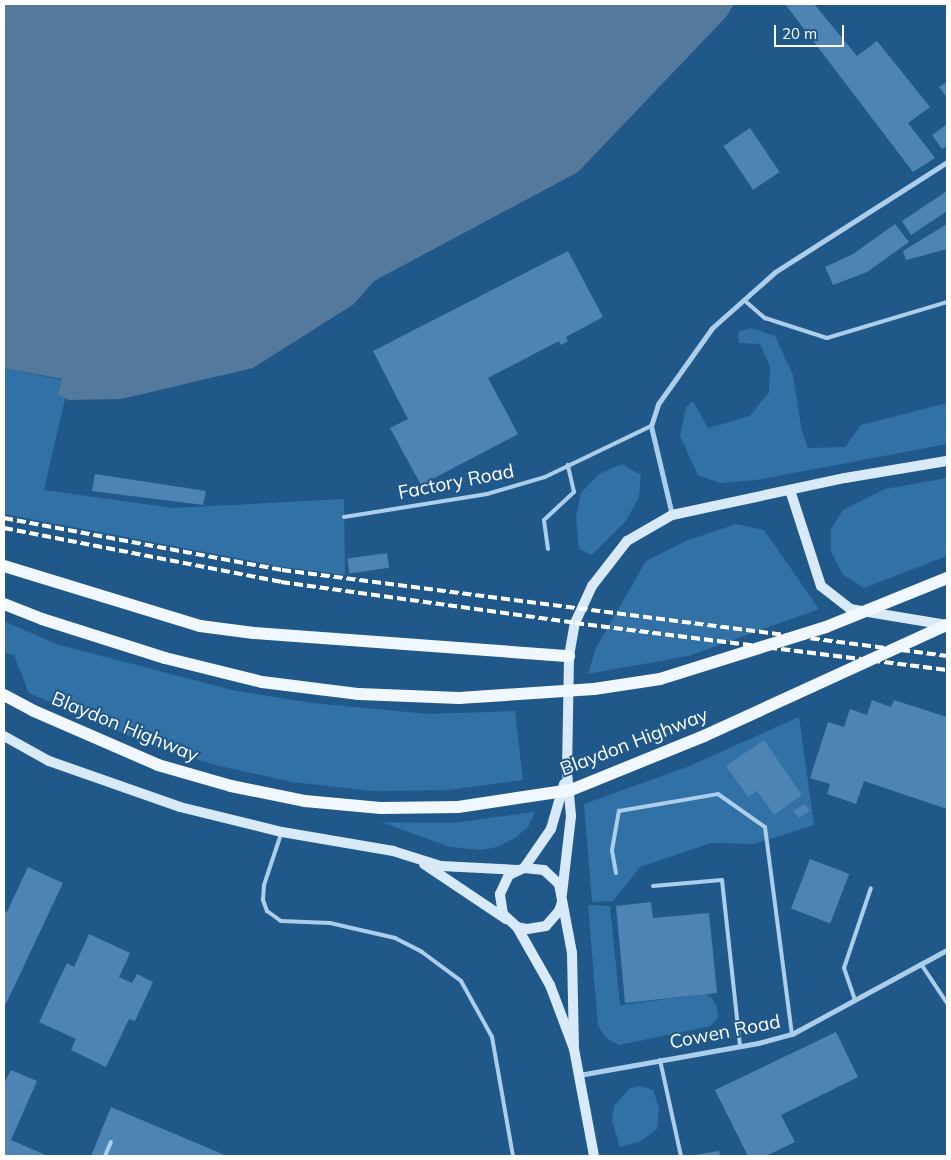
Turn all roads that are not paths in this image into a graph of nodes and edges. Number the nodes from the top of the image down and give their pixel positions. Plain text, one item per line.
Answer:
1 (947, 162) edge
2 (744, 300) junction
3 (947, 302) edge
4 (651, 426) junction
5 (947, 460) edge
6 (568, 465) junction
7 (790, 490) junction
8 (672, 515) junction
9 (344, 517) dead end
10 (548, 549) dead end
11 (4, 566) edge
12 (947, 578) edge
13 (4, 604) edge
14 (947, 625) edge
15 (569, 656) junction
16 (4, 695) edge
17 (4, 736) edge
18 (567, 772) junction
19 (282, 832) junction
20 (420, 861) junction
21 (521, 869) junction
22 (616, 873) dead end
23 (653, 886) dead end
24 (871, 888) dead end
25 (562, 898) junction
26 (514, 924) junction
27 (947, 950) edge
28 (921, 964) junction
29 (854, 1000) junction
30 (947, 1003) edge
31 (792, 1034) junction
32 (740, 1046) junction
33 (574, 1049) junction
34 (660, 1060) junction
35 (579, 1075) junction
36 (111, 1142) dead end
37 (679, 1155) edge
38 (105, 1156) edge
39 (513, 1156) edge
40 (594, 1156) edge

1 - 2 street
2 - 3 lane
2 - 4 street
4 - 6 lane, Factory Road
4 - 8 street
5 - 7 main road
6 - 9 lane, Factory Road
6 - 10 lane
7 - 8 main road
7 - 14 main road
8 - 15 main road
11 - 15 main road
12 - 13 main road, bridge
14 - 16 main road, Blaydon Highway, bridge
15 - 18 main road
17 - 19 main road
18 - 21 main road
18 - 25 main road
19 - 20 main road
19 - 39 lane
20 - 21 main road
20 - 26 main road
21 - 25 main road
21 - 26 main road
22 - 31 lane
23 - 32 lane
24 - 29 lane
25 - 26 main road
25 - 33 main road
26 - 33 main road
27 - 28 street, Cowen Road
28 - 29 street, Cowen Road
28 - 30 lane
29 - 31 street, Cowen Road
31 - 32 street, Cowen Road
32 - 34 street, Cowen Road
33 - 35 main road
34 - 35 street, Cowen Road
34 - 37 lane
35 - 40 main road
36 - 38 lane

